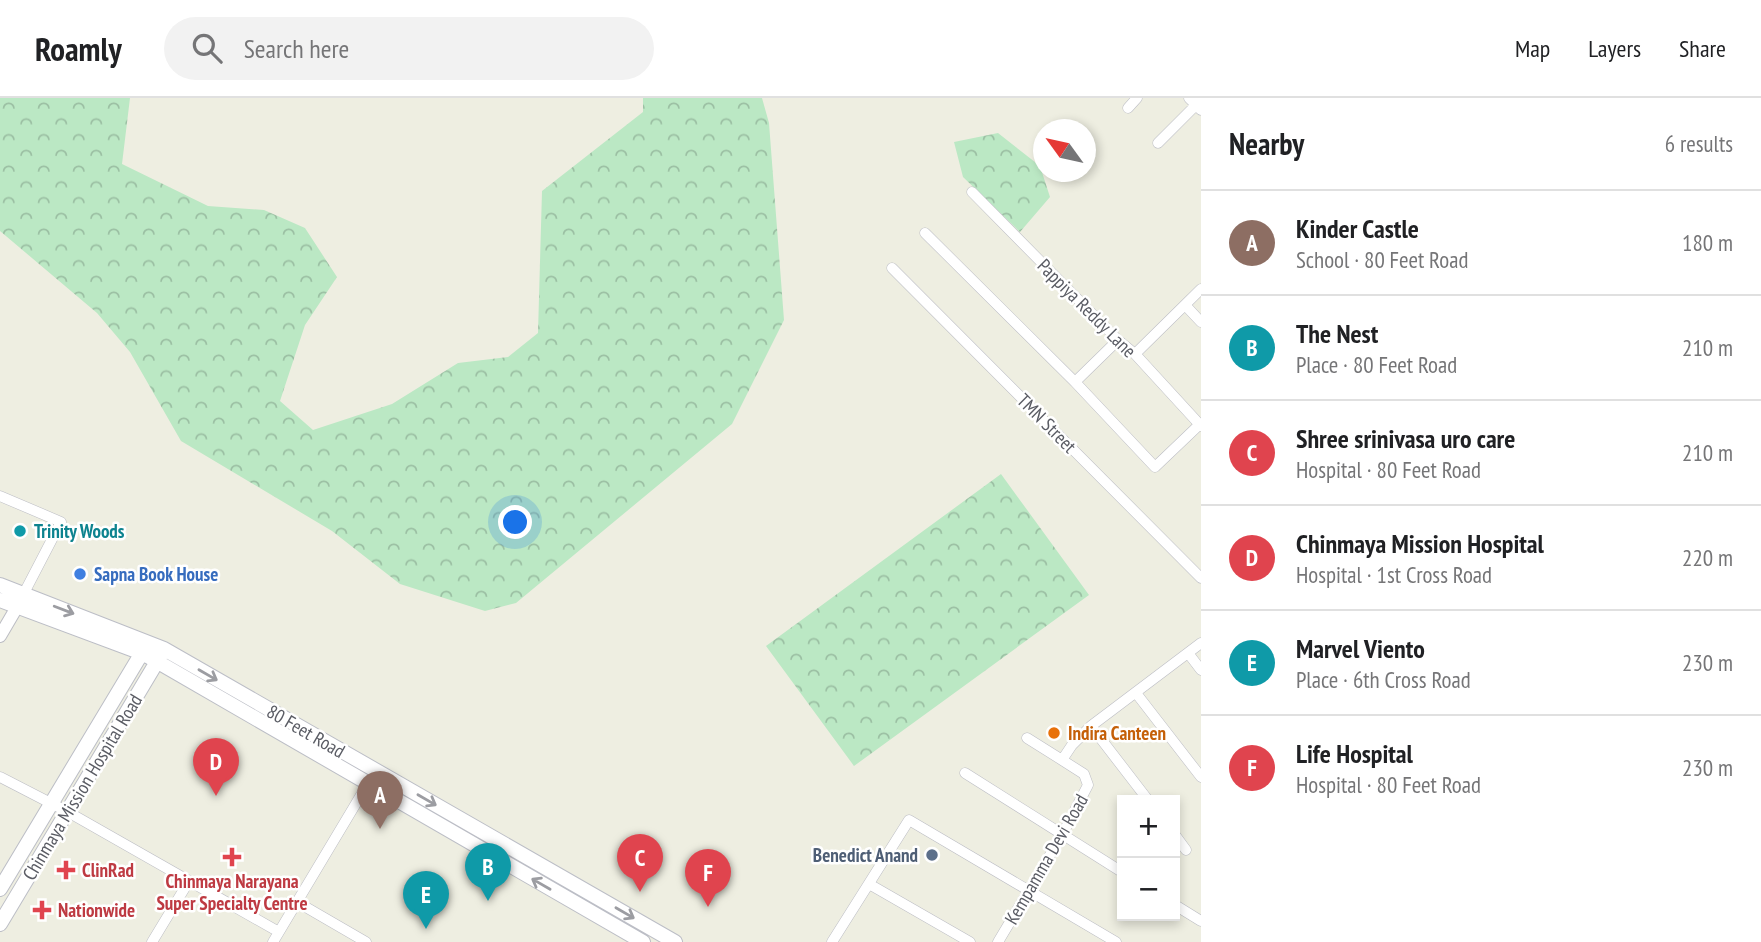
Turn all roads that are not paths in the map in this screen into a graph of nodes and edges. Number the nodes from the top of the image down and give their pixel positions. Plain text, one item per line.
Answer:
1 (1137, 98) edge
2 (1197, 103) edge
3 (1128, 108) dead end
4 (1158, 143) dead end
5 (972, 192) dead end
6 (925, 233) dead end
7 (892, 268) dead end
8 (1201, 289) edge
9 (1185, 305) junction
10 (1201, 322) edge
11 (1118, 340) junction
12 (1135, 354) junction
13 (1074, 382) junction
14 (1200, 425) edge
15 (0, 496) edge
16 (1201, 578) edge
17 (0, 585) edge
18 (0, 600) edge
19 (20, 601) junction
20 (0, 636) edge
21 (1201, 643) edge
22 (146, 648) junction
23 (1188, 653) junction
24 (161, 656) junction
25 (1201, 670) edge
26 (1136, 693) junction
27 (279, 724) junction
28 (1091, 726) junction
29 (1027, 737) dead end
30 (1062, 760) junction
31 (965, 774) dead end
32 (0, 777) edge
33 (1201, 777) edge
34 (367, 785) junction
35 (1144, 795) edge
36 (52, 804) junction
37 (68, 812) junction
38 (1062, 835) junction
39 (1180, 842) edge
40 (1186, 850) dead end
41 (1117, 869) edge
42 (189, 881) junction
43 (869, 884) junction
44 (0, 889) edge
45 (1028, 891) junction
46 (297, 902) junction
47 (1180, 908) edge
48 (1201, 921) edge
49 (0, 924) edge
50 (276, 937) edge
51 (638, 941) edge
52 (152, 942) edge
53 (366, 942) edge
54 (675, 942) edge
55 (832, 942) edge
56 (970, 942) edge
57 (998, 942) edge
58 (1116, 942) edge

1 - 3 street
2 - 4 street
5 - 11 street, Pappiya Reddy Lane
6 - 13 street
7 - 16 street, TMN Street
8 - 9 street
9 - 10 street
9 - 12 street
11 - 12 street, Pappiya Reddy Lane
11 - 13 street
12 - 14 street, Pappiya Reddy Lane
13 - 14 street
15 - 19 street
17 - 19 main road, 80 Feet Road
18 - 19 main road, 80 Feet Road
19 - 20 street
19 - 22 main road, 80 Feet Road
21 - 23 street
22 - 24 main road, 80 Feet Road
22 - 36 main road, Chinmaya Mission Hospital Road
23 - 25 street
23 - 26 street
24 - 27 main road, 80 Feet Road
24 - 37 main road, Chinmaya Mission Hospital Road
26 - 28 street
26 - 33 street
27 - 34 main road, 80 Feet Road
27 -> 54 main road, 80 Feet Road
28 - 30 street
28 - 35 street
29 - 30 street
30 - 38 street, Kempamma Devi Road
31 - 38 street
32 - 36 street
34 - 46 street
51 -> 34 main road, 80 Feet Road
36 - 37 street
36 - 44 main road, Chinmaya Mission Hospital Road
37 - 42 street
37 - 49 main road, Chinmaya Mission Hospital Road
38 - 41 street
38 - 45 street, Kempamma Devi Road
39 - 40 street
42 - 50 street
42 - 52 street
43 - 45 street
43 - 55 street
43 - 56 street
45 - 57 street, Kempamma Devi Road
45 - 58 street
46 - 50 street
46 - 53 street
47 - 48 street

